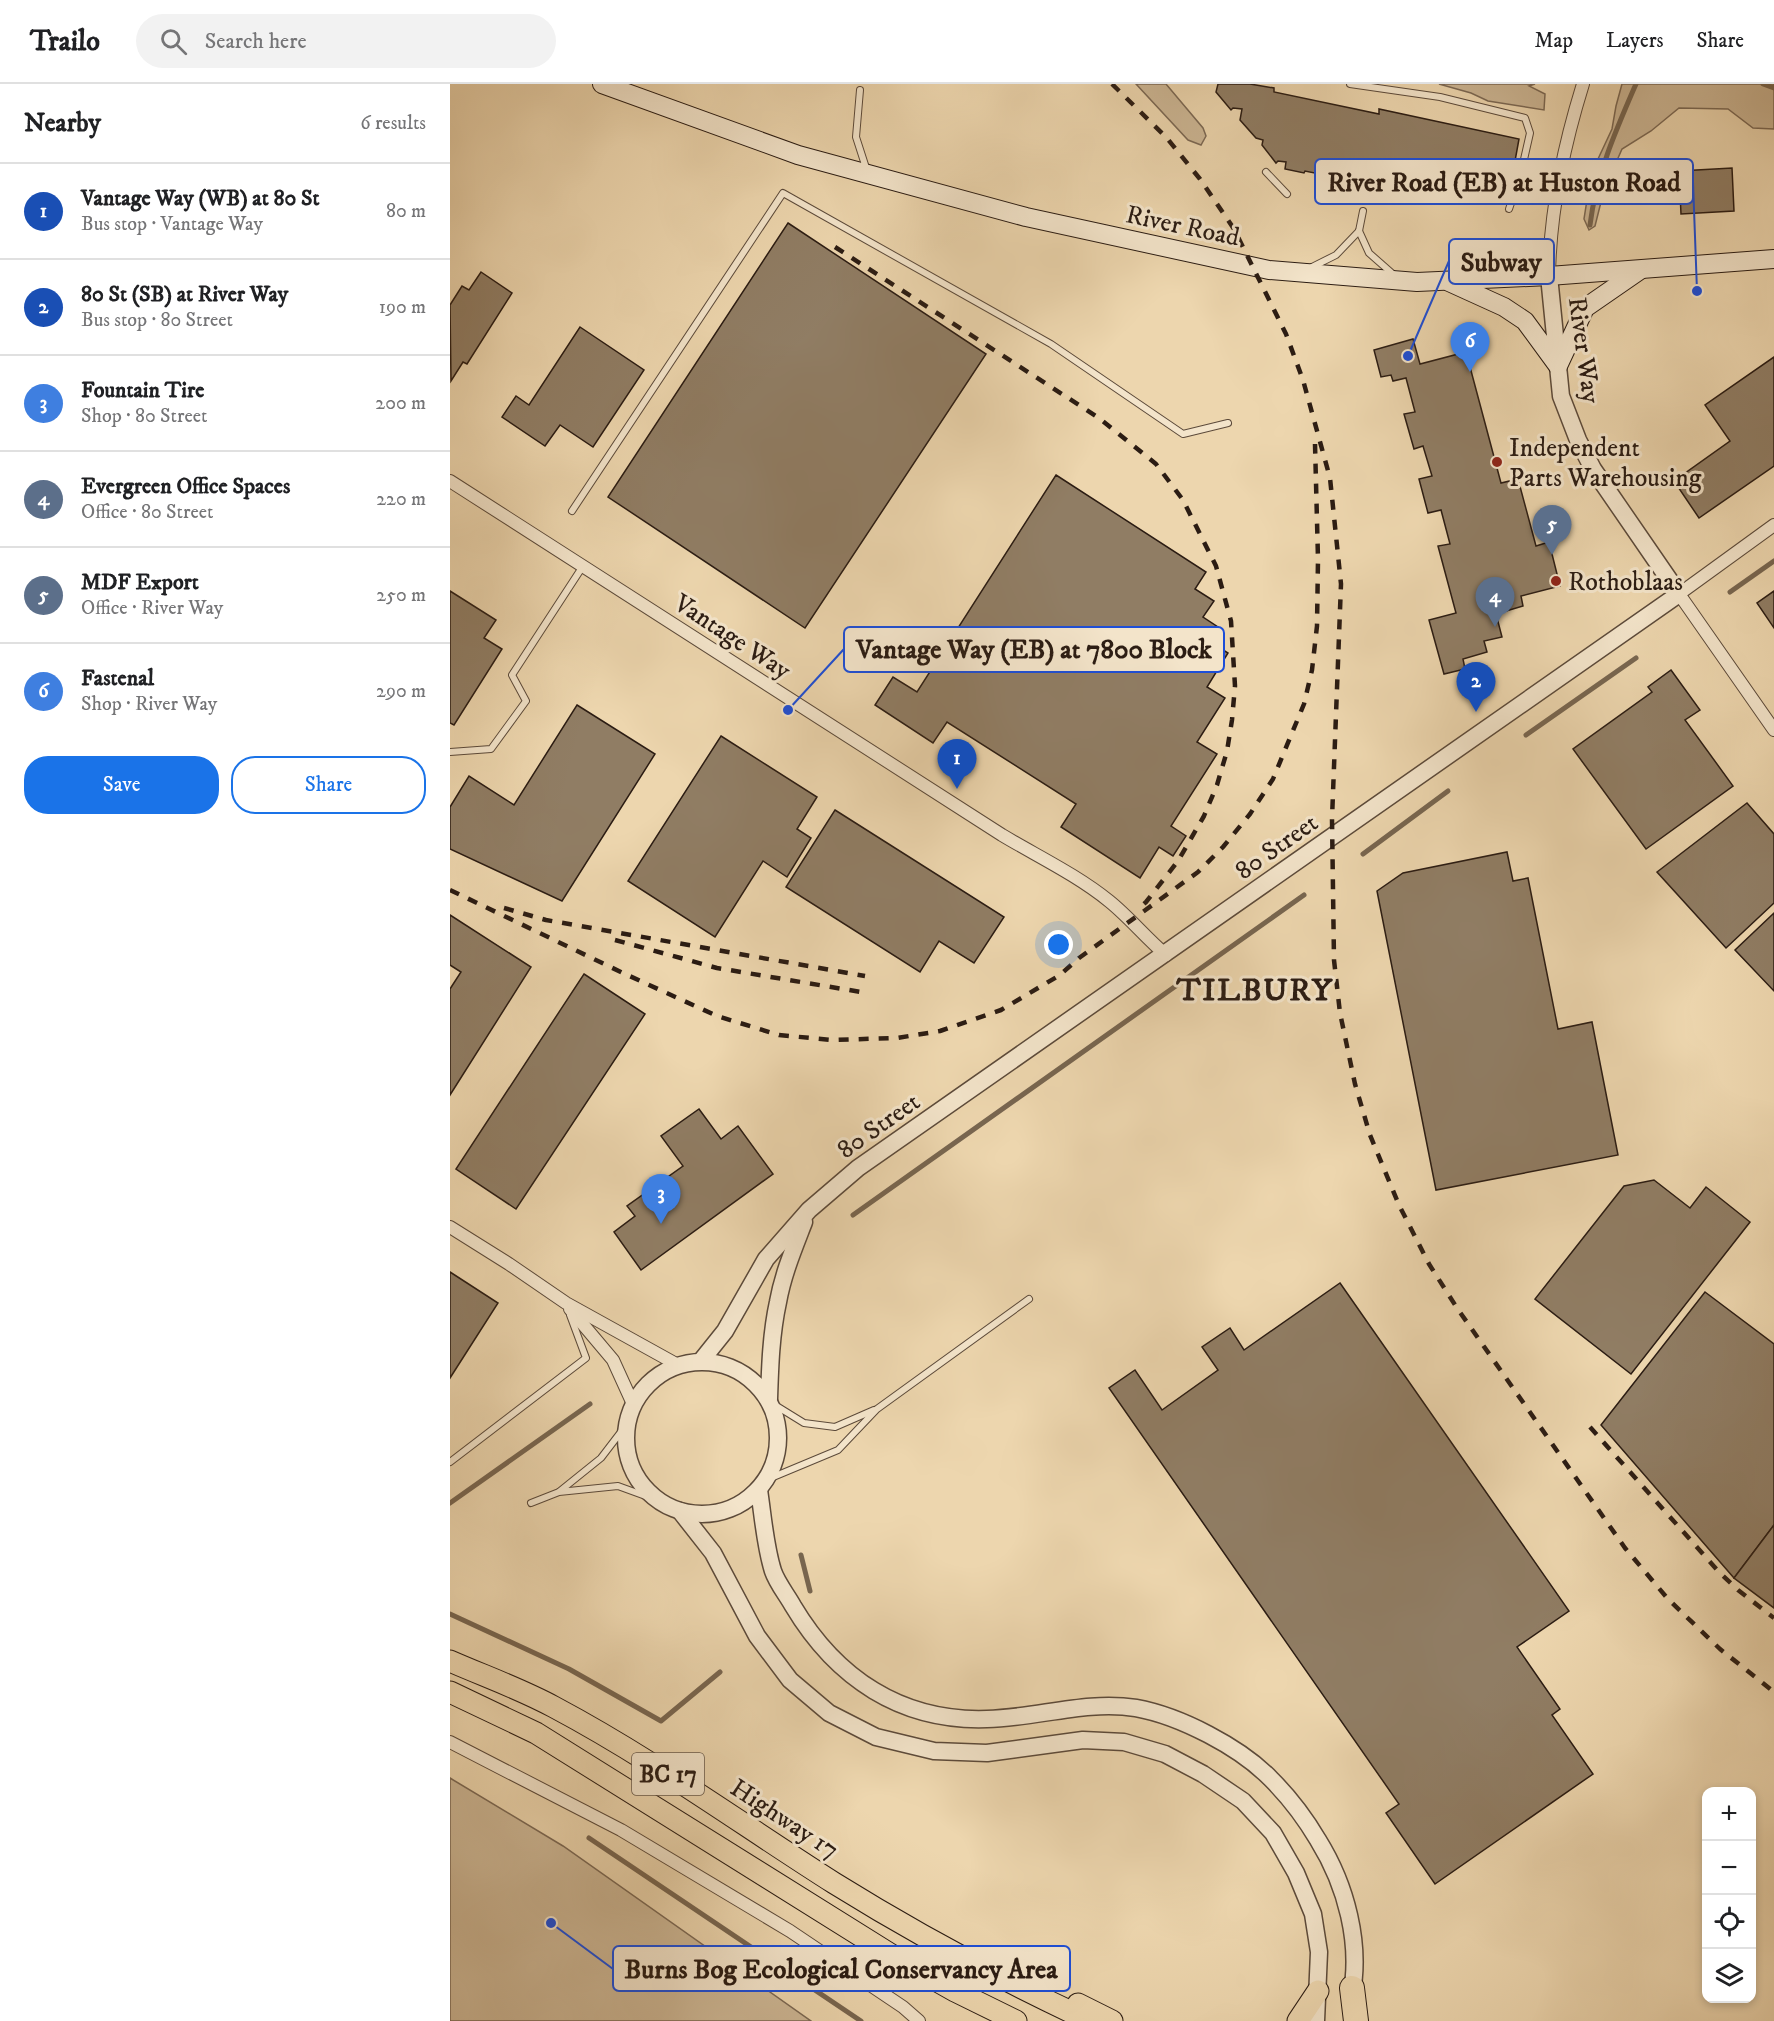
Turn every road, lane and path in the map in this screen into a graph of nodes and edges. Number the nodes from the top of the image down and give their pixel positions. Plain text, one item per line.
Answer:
1 (602, 84) edge
2 (1350, 84) edge
3 (1583, 84) edge
4 (860, 90) dead end
5 (1266, 172) dead end
6 (1561, 172) junction
7 (868, 174) junction
8 (1658, 179) dead end
9 (1287, 194) dead end
10 (1509, 208) dead end
11 (1363, 211) dead end
12 (1359, 231) junction
13 (1774, 259) edge
14 (1641, 269) junction
15 (1302, 273) junction
16 (1549, 276) junction
17 (1401, 281) junction
18 (1446, 281) junction
19 (1558, 366) junction
20 (1228, 423) dead end
21 (450, 481) edge
22 (572, 511) dead end
23 (1774, 525) edge
24 (583, 566) junction
25 (1679, 594) junction
26 (1774, 730) edge
27 (450, 752) edge
28 (1166, 955) junction
29 (809, 1210) junction
30 (450, 1227) edge
31 (1029, 1299) dead end
32 (566, 1303) junction
33 (701, 1361) junction
34 (678, 1365) junction
35 (769, 1401) junction
36 (633, 1404) junction
37 (877, 1409) junction
38 (627, 1424) junction
39 (450, 1462) edge
40 (762, 1485) junction
41 (559, 1492) junction
42 (662, 1502) junction
43 (531, 1503) dead end
44 (680, 1511) junction
45 (450, 1661) edge
46 (450, 1692) edge
47 (450, 1742) edge
48 (875, 1907) junction
49 (1353, 1988) junction
50 (1318, 1991) junction
51 (919, 2021) edge
52 (1016, 2021) edge
53 (1090, 2021) edge
54 (1112, 2021) edge
55 (1298, 2021) edge
56 (1316, 2021) edge
57 (1345, 2021) edge
58 (1356, 2021) edge

1 - 7 main road, River Road
2 - 10 lane
3 - 6 street
4 - 7 lane
5 - 9 lane
6 - 8 lane
6 - 16 street
7 - 15 main road, River Road
11 - 12 lane
12 - 15 lane
12 - 17 lane
13 - 14 main road, River Road
14 - 16 main road, River Road
14 - 19 main road
15 - 17 main road, River Road
16 - 18 main road, River Road
16 - 19 street, River Way
17 - 18 main road, River Road
18 - 19 main road
19 - 25 street, River Way
20 - 22 lane
21 - 24 street, Vantage Way
23 - 25 street, 80 Street
24 - 27 lane
24 - 28 street, Vantage Way
25 - 26 street, River Way
25 - 28 street, 80 Street
28 - 29 street, 80 Street
29 - 33 street, 80 Street
29 - 35 street, 80 Street
30 - 32 street
31 - 37 lane
32 - 34 street
32 - 36 street
32 - 39 lane
33 - 34 street
33 - 35 street
34 - 36 street
35 - 37 lane
35 - 40 street
36 - 38 street
37 - 40 lane
38 - 41 lane
38 - 42 street
40 - 44 street
40 - 49 street
41 - 42 lane
41 - 43 lane
42 - 44 street
44 - 50 street
45 - 48 highway, Highway 17 / BC 17
46 - 52 highway, BC 17
47 - 51 street
48 - 53 highway, Highway 17 / BC 17
48 - 54 highway
49 - 57 street
49 - 58 highway
50 - 55 highway
50 - 56 street

